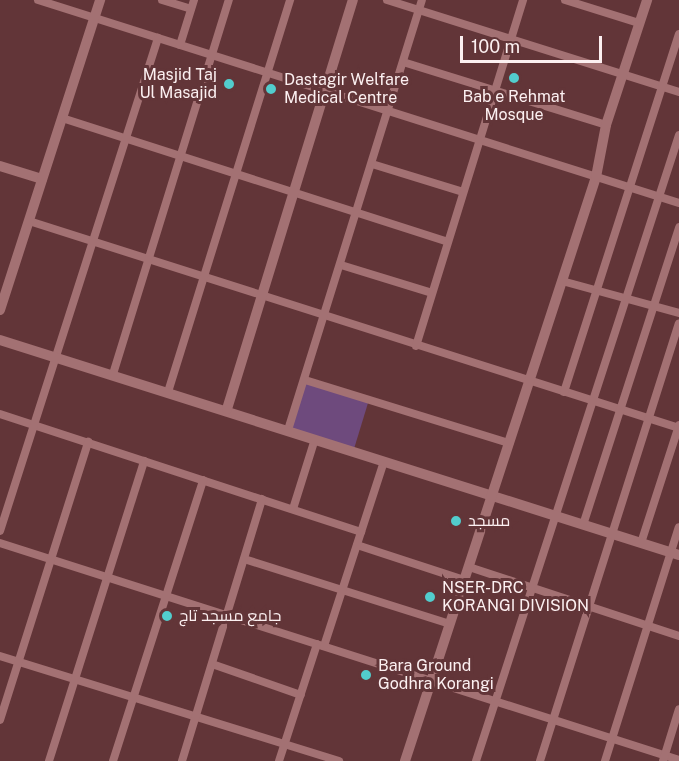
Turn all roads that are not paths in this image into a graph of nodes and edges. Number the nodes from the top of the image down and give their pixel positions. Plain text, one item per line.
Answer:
1 (38, 0) edge
2 (100, 0) edge
3 (162, 0) edge
4 (194, 0) edge
5 (229, 0) edge
6 (291, 0) edge
7 (353, 0) edge
8 (387, 0) edge
9 (422, 0) edge
10 (523, 0) edge
11 (564, 0) edge
12 (647, 0) edge
13 (191, 9) junction
14 (419, 10) junction
15 (94, 18) junction
16 (639, 23) junction
17 (679, 34) edge
18 (158, 38) junction
19 (511, 39) junction
20 (180, 45) junction
21 (212, 55) junction
22 (403, 62) junction
23 (267, 73) junction
24 (623, 74) junction
25 (662, 87) junction
26 (495, 90) junction
27 (325, 92) junction
28 (679, 92) edge
29 (388, 112) junction
30 (62, 118) junction
31 (606, 125) junction
32 (679, 135) edge
33 (125, 140) junction
34 (479, 140) junction
35 (180, 158) junction
36 (372, 164) junction
37 (0, 166) edge
38 (235, 176) junction
39 (596, 177) junction
40 (42, 179) junction
41 (630, 188) junction
42 (463, 192) junction
43 (293, 195) junction
44 (659, 197) junction
45 (679, 203) edge
46 (356, 214) junction
47 (29, 221) junction
48 (679, 227) edge
49 (93, 241) junction
50 (448, 243) junction
51 (148, 260) junction
52 (341, 265) junction
53 (204, 278) junction
54 (562, 281) junction
55 (598, 291) junction
56 (432, 293) junction
57 (261, 297) junction
58 (626, 298) junction
59 (654, 306) junction
60 (0, 310) edge
61 (679, 313) edge
62 (324, 318) junction
63 (679, 324) edge
64 (0, 340) edge
65 (416, 346) junction
66 (56, 357) junction
67 (112, 375) junction
68 (305, 380) junction
69 (530, 380) junction
70 (168, 392) junction
71 (564, 392) junction
72 (593, 402) junction
73 (227, 409) junction
74 (621, 410) junction
75 (0, 414) edge
76 (649, 419) junction
77 (34, 425) junction
78 (679, 427) edge
79 (288, 430) junction
80 (315, 440) junction
81 (88, 442) junction
82 (509, 443) junction
83 (144, 461) junction
84 (384, 461) junction
85 (203, 480) junction
86 (492, 496) junction
87 (262, 499) junction
88 (293, 509) junction
89 (556, 516) junction
90 (583, 525) junction
91 (679, 527) edge
92 (0, 531) edge
93 (361, 531) junction
94 (612, 534) junction
95 (0, 543) edge
96 (641, 543) junction
97 (357, 545) junction
98 (675, 554) edge
99 (51, 559) junction
100 (244, 559) junction
101 (469, 567) junction
102 (107, 577) junction
103 (464, 580) junction
104 (533, 588) junction
105 (342, 590) junction
106 (166, 596) junction
107 (589, 606) junction
108 (227, 615) junction
109 (450, 624) junction
110 (650, 626) junction
111 (679, 636) edge
112 (321, 645) junction
113 (0, 656) edge
114 (19, 662) junction
115 (212, 664) junction
116 (75, 679) junction
117 (432, 681) junction
118 (301, 695) junction
119 (134, 697) junction
120 (496, 701) junction
121 (679, 709) edge
122 (196, 716) junction
123 (553, 719) junction
124 (0, 720) edge
125 (613, 738) junction
126 (284, 744) junction
127 (664, 758) edge
128 (679, 760) edge
129 (49, 761) edge
130 (113, 761) edge
131 (182, 761) edge
132 (279, 761) edge
133 (339, 761) edge
134 (405, 761) edge
135 (477, 761) edge
136 (540, 761) edge
137 (605, 761) edge

1 - 15 street
2 - 15 street
3 - 13 street
4 - 13 street
5 - 21 street
6 - 23 street
7 - 27 street
8 - 14 street
9 - 14 street
10 - 19 street
11 - 16 street
12 - 16 street
13 - 20 street
14 - 19 street
14 - 22 street
15 - 18 street
15 - 30 street
16 - 24 street
17 - 25 street
18 - 20 street
18 - 33 street
19 - 24 street
19 - 26 street
20 - 21 street
21 - 23 street
21 - 35 street
22 - 26 street
22 - 29 street
23 - 27 street
23 - 38 street
24 - 25 street
24 - 31 street
25 - 28 street
25 - 41 street
26 - 31 street
26 - 34 street
27 - 29 street
27 - 43 street
29 - 34 street
29 - 36 street
30 - 33 street
30 - 40 street
31 - 39 street
32 - 44 street
33 - 35 street
33 - 49 street
34 - 39 street
34 - 42 street
35 - 38 street
35 - 51 street
36 - 42 street
36 - 46 street
37 - 40 street
38 - 43 street
38 - 53 street
39 - 41 street
39 - 54 street
40 - 47 street
41 - 44 street
41 - 55 street
42 - 50 street
43 - 46 street
43 - 57 street
44 - 45 street
44 - 58 street
46 - 50 street
46 - 52 street
47 - 49 street
47 - 60 street
48 - 59 street
49 - 51 street
49 - 66 street
50 - 56 street
51 - 53 street
51 - 67 street
52 - 56 street
52 - 62 street
53 - 57 street
53 - 70 street
54 - 55 street
54 - 69 street
55 - 58 street
55 - 71 street
56 - 65 street
57 - 62 street
57 - 73 street
58 - 59 street
58 - 72 street
59 - 61 street
59 - 74 street
62 - 65 street
62 - 68 street
63 - 76 street
64 - 66 street
65 - 69 street
66 - 67 street
66 - 77 street
67 - 70 street
68 - 79 street
68 - 82 street
69 - 71 street
69 - 82 street
70 - 73 street
71 - 72 street
72 - 74 street
72 - 89 street
73 - 79 street
74 - 76 street
74 - 90 street
75 - 77 street
76 - 78 street
76 - 94 street
77 - 81 street
77 - 92 street
78 - 96 street
79 - 80 street
80 - 84 street
80 - 88 street
81 - 83 street
81 - 99 street
82 - 86 street
83 - 85 street
83 - 102 street
84 - 86 street
84 - 93 street
85 - 87 street
85 - 106 street
86 - 89 street
86 - 101 street
87 - 88 street
87 - 100 street
88 - 93 street
89 - 90 street
89 - 104 street
90 - 94 street
91 - 98 street
93 - 97 street
94 - 96 street
94 - 107 street
95 - 99 street
96 - 98 street
97 - 103 street
97 - 105 street
98 - 110 street
99 - 102 street
99 - 114 street
100 - 105 street
100 - 108 street
101 - 103 street
101 - 104 street
102 - 106 street
102 - 116 street
103 - 109 street
104 - 107 street
104 - 120 street
105 - 109 street
105 - 112 street
106 - 108 street
106 - 119 street
107 - 110 street
107 - 123 street
108 - 112 street
108 - 115 street
109 - 117 street
110 - 111 street
110 - 125 street
112 - 117 street
112 - 118 street
113 - 114 street
114 - 116 street
114 - 124 street
115 - 118 street
115 - 122 street
116 - 119 street
116 - 129 street
117 - 120 street
117 - 134 street
118 - 126 street
119 - 122 street
119 - 130 street
120 - 123 street
120 - 135 street
121 - 127 street
122 - 126 street
122 - 131 street
123 - 125 street
123 - 136 street
125 - 127 street
125 - 137 street
126 - 132 street
126 - 133 street
127 - 128 street

